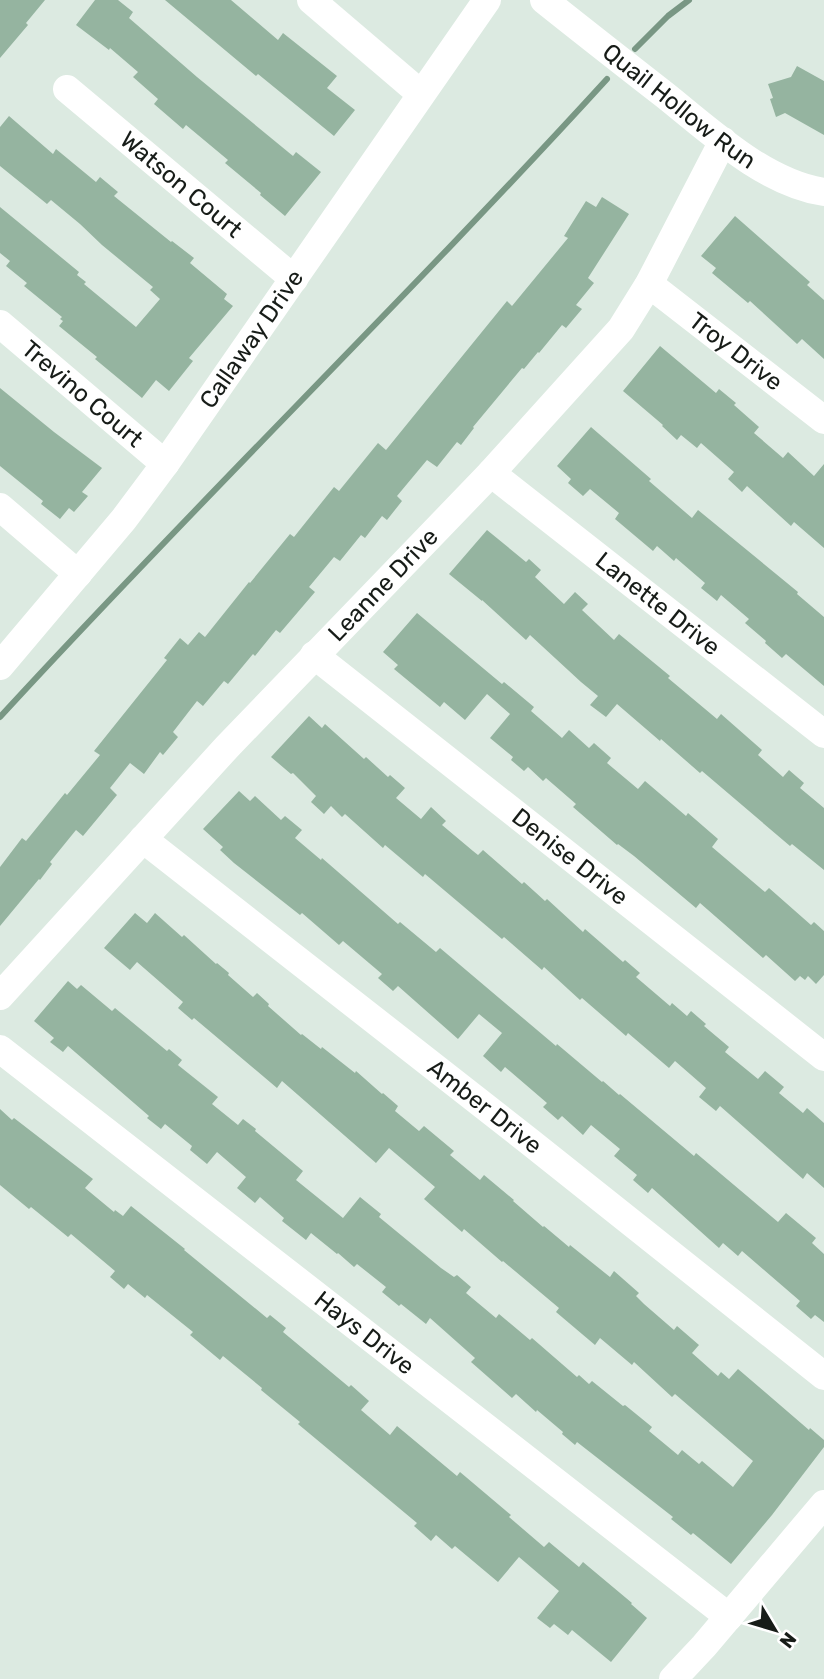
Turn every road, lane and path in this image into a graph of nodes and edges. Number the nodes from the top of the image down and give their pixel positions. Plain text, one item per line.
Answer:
1 (312, 0) edge
2 (487, 0) edge
3 (544, 0) edge
4 (67, 89) dead end
5 (421, 94) junction
6 (723, 141) junction
7 (824, 192) edge
8 (294, 279) junction
9 (649, 284) junction
10 (0, 324) edge
11 (824, 420) edge
12 (165, 464) junction
13 (491, 474) junction
14 (0, 507) edge
15 (78, 574) junction
16 (314, 655) junction
17 (0, 666) edge
18 (824, 734) edge
19 (143, 839) junction
20 (0, 996) edge
21 (0, 1049) edge
22 (824, 1057) edge
23 (824, 1376) edge
24 (824, 1504) edge
25 (729, 1617) junction
26 (673, 1679) edge

1 - 5 street
2 - 5 street, Callaway Drive
3 - 6 street, Quail Hollow Run
4 - 8 street, Watson Court
5 - 8 street, Callaway Drive
6 - 7 street, Quail Hollow Run
6 - 9 street, Leanne Drive
8 - 12 street, Callaway Drive
9 - 11 street, Troy Drive
9 - 13 street, Leanne Drive
10 - 12 street, Trevino Court
12 - 15 street, Callaway Drive
13 - 16 street, Leanne Drive
13 - 18 street, Lanette Drive
14 - 15 street
15 - 17 street, Callaway Drive
16 - 19 street, Leanne Drive
16 - 22 street, Denise Drive
19 - 20 street, Leanne Drive
19 - 23 street, Amber Drive
21 - 25 street, Hays Drive
24 - 25 street
25 - 26 street

